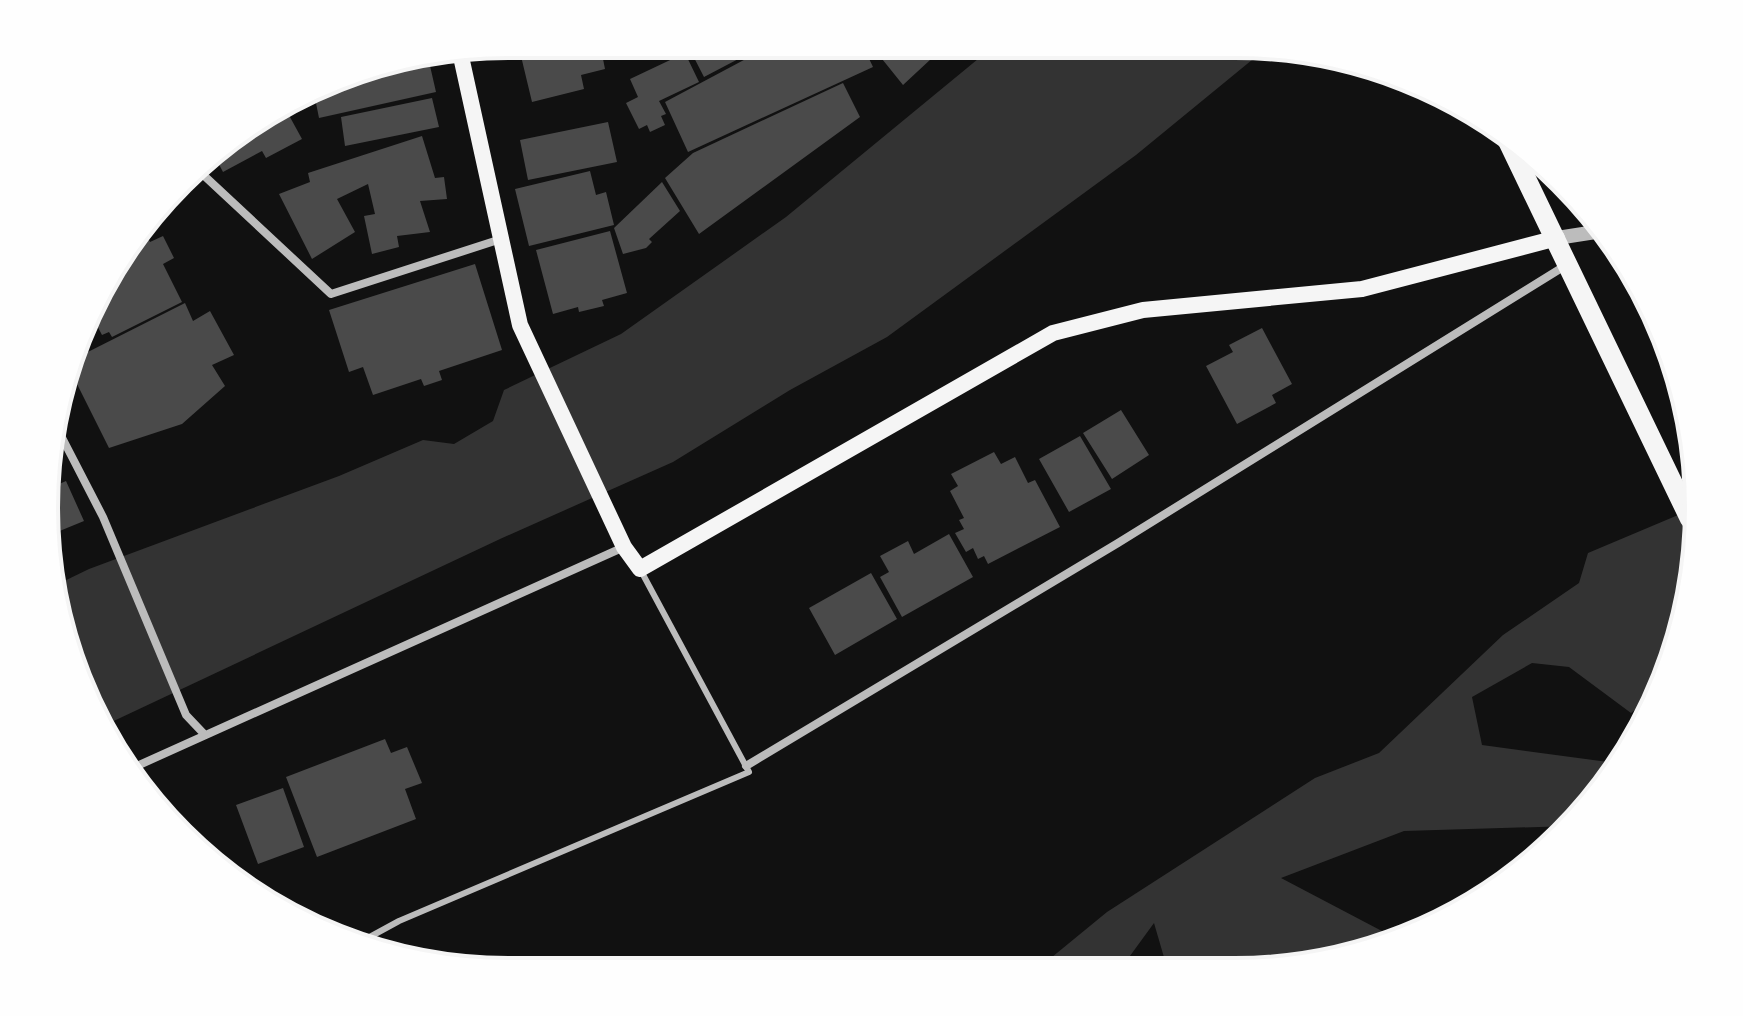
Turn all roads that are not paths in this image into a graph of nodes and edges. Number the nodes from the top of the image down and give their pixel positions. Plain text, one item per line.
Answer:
1 (462, 61) edge
2 (1516, 157) edge
3 (205, 176) edge
4 (1591, 233) edge
5 (1557, 238) junction
6 (501, 239) junction
7 (1568, 264) junction
8 (63, 440) edge
9 (1685, 509) edge
10 (624, 547) junction
11 (640, 569) junction
12 (205, 735) junction
13 (139, 765) edge
14 (746, 766) junction
15 (371, 936) edge

1 - 6 main road
2 - 5 main road
3 - 6 street
4 - 5 street
5 - 7 main road
5 - 11 main road
6 - 10 main road
7 - 9 main road
7 - 14 street
8 - 12 street
10 - 11 main road
10 - 12 street
11 - 14 lane
12 - 13 street
14 - 15 lane

